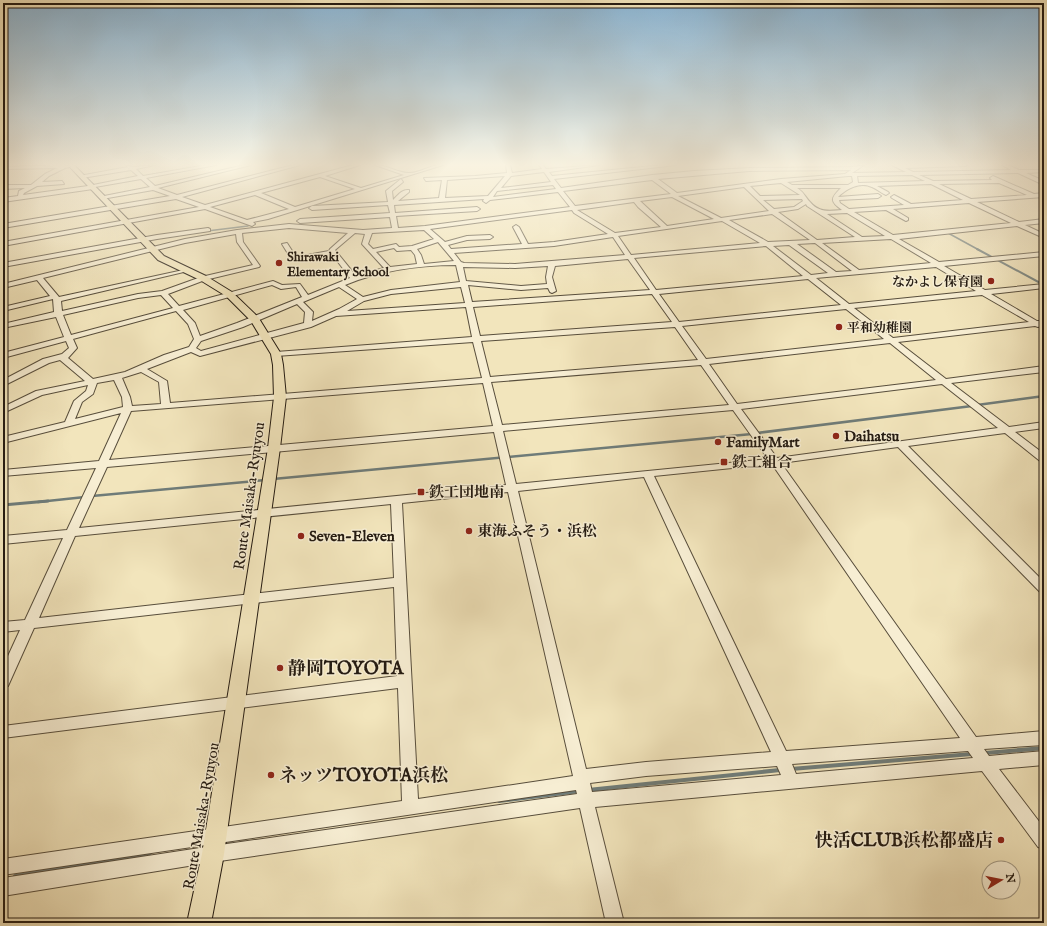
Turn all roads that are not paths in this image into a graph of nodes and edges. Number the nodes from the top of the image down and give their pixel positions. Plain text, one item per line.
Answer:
1 (111, 208) edge
2 (112, 208) edge
3 (200, 208) edge
4 (209, 208) edge
5 (296, 208) edge
6 (392, 208) edge
7 (572, 208) edge
8 (574, 208) edge
9 (643, 208) edge
10 (699, 208) edge
11 (769, 208) edge
12 (795, 208) edge
13 (815, 208) edge
14 (844, 208) edge
15 (884, 208) edge
16 (887, 208) edge
17 (985, 208) edge
18 (478, 210) joint
19 (848, 211) junction
20 (773, 212) junction
21 (822, 214) junction
22 (393, 215) junction
23 (906, 219) dead end
24 (482, 220) junction
25 (722, 220) junction
26 (1044, 221) edge
27 (126, 222) junction
28 (246, 222) junction
29 (252, 224) junction
30 (1018, 224) junction
31 (3, 226) edge
32 (516, 227) dead end
33 (425, 228) junction
34 (666, 228) junction
35 (263, 229) junction
36 (395, 230) junction
37 (354, 231) junction
38 (239, 232) junction
39 (369, 232) junction
40 (490, 236) dead end
41 (616, 236) junction
42 (1044, 236) edge
43 (893, 238) junction
44 (861, 239) junction
45 (438, 240) junction
46 (815, 242) junction
47 (791, 243) junction
48 (3, 244) edge
49 (147, 244) junction
50 (285, 244) dead end
51 (444, 244) junction
52 (767, 244) junction
53 (526, 246) junction
54 (413, 248) junction
55 (372, 251) junction
56 (450, 251) junction
57 (334, 252) junction
58 (1044, 254) edge
59 (631, 257) junction
60 (460, 264) junction
61 (552, 264) junction
62 (3, 265) edge
63 (938, 265) junction
64 (421, 266) junction
65 (388, 269) junction
66 (186, 270) junction
67 (859, 273) junction
68 (835, 275) junction
69 (39, 277) junction
70 (203, 278) junction
71 (354, 278) junction
72 (810, 278) junction
73 (464, 283) junction
74 (339, 284) junction
75 (3, 286) edge
76 (551, 286) junction
77 (1044, 286) edge
78 (656, 292) junction
79 (984, 292) junction
80 (163, 293) junction
81 (229, 294) junction
82 (306, 297) junction
83 (55, 298) junction
84 (362, 299) junction
85 (555, 299) junction
86 (298, 301) junction
87 (470, 305) junction
88 (848, 307) junction
89 (179, 308) junction
90 (3, 309) edge
91 (58, 313) junction
92 (336, 314) junction
93 (255, 319) junction
94 (678, 324) junction
95 (308, 325) junction
96 (1042, 325) edge
97 (3, 326) edge
98 (267, 337) junction
99 (198, 338) junction
100 (68, 339) junction
101 (477, 339) junction
102 (892, 342) junction
103 (192, 349) junction
104 (276, 354) junction
105 (3, 356) edge
106 (64, 356) junction
107 (704, 362) junction
108 (142, 369) junction
109 (1044, 369) edge
110 (117, 377) junction
111 (487, 379) junction
112 (91, 381) junction
113 (945, 382) junction
114 (3, 383) edge
115 (280, 397) junction
116 (166, 406) junction
117 (735, 407) junction
118 (128, 409) junction
119 (3, 410) edge
120 (69, 424) junction
121 (1044, 425) edge
122 (498, 428) junction
123 (1008, 430) junction
124 (3, 440) edge
125 (901, 445) junction
126 (274, 448) junction
127 (1044, 459) edge
128 (774, 461) junction
129 (103, 464) junction
130 (3, 473) edge
131 (648, 474) junction
132 (513, 487) junction
133 (396, 499) junction
134 (264, 513) junction
135 (71, 533) junction
136 (3, 540) edge
137 (400, 582) junction
138 (1044, 589) edge
139 (252, 598) junction
140 (30, 624) junction
141 (3, 627) edge
142 (405, 681) junction
143 (3, 682) edge
144 (237, 701) junction
145 (3, 732) edge
146 (1044, 738) edge
147 (971, 743) junction
148 (782, 758) junction
149 (1044, 758) edge
150 (986, 764) junction
151 (581, 779) junction
152 (792, 781) junction
153 (586, 800) junction
154 (410, 807) junction
155 (216, 834) junction
156 (1044, 841) edge
157 (213, 854) junction
158 (3, 867) edge
159 (3, 887) edge
160 (199, 923) edge
161 (615, 923) edge

1 - 31 street
2 - 27 main road, Route Maisaka-Ryuyou
3 - 27 street
4 - 28 street
5 - 28 street
6 - 22 street
7 - 24 street
8 - 41 street
9 - 34 street
10 - 25 street
11 - 20 street
12 - 20 street
13 - 21 street
14 - 19 street
15 - 19 street
16 - 23 street
17 - 30 street
18 - 22 street
18 - 24 street
19 - 21 street
19 - 43 street
20 - 25 street
20 - 46 street
21 - 44 street
22 - 29 street
22 - 36 street
24 - 33 street
25 - 34 street
25 - 52 street
26 - 30 street
27 - 48 street
27 - 49 main road, Route Maisaka-Ryuyou
28 - 29 street
29 - 35 street
29 - 49 street
30 - 42 street
30 - 43 street
32 - 53 street
33 - 36 street
33 - 45 street
34 - 41 street
35 - 37 street
35 - 38 street
36 - 39 street
37 - 39 street
37 - 57 street
38 - 49 street
38 - 70 street
39 - 55 street
40 - 51 street
41 - 53 street
41 - 59 street
43 - 44 street
43 - 63 street
44 - 46 street
45 - 51 street
45 - 54 street
46 - 47 street
46 - 67 street
47 - 52 street
47 - 68 street
49 - 62 street
49 - 66 main road, Route Maisaka-Ryuyou
49 - 69 street
50 - 57 street
51 - 56 street
52 - 59 street
52 - 72 street
53 - 56 street
54 - 55 street
54 - 64 street
55 - 65 street
56 - 60 street
57 - 71 street
58 - 63 street
59 - 61 street
59 - 78 street
60 - 61 street
60 - 64 street
60 - 73 street
61 - 76 street
63 - 67 street
63 - 79 street
64 - 65 street
65 - 71 street
66 - 70 main road, Route Maisaka-Ryuyou
66 - 83 street
67 - 68 street
68 - 72 street
69 - 75 street
69 - 83 street
70 - 80 street
70 - 81 main road, Route Maisaka-Ryuyou
71 - 74 street
72 - 78 street
72 - 88 street
73 - 76 street
73 - 84 street
73 - 87 street
74 - 82 street
74 - 84 street
76 - 85 street
77 - 79 street
78 - 85 street
78 - 94 street
79 - 88 street
79 - 96 street
80 - 89 street
80 - 91 street
81 - 82 street
81 - 89 street
81 - 93 main road, Route Maisaka-Ryuyou
82 - 86 street
83 - 90 street
83 - 91 street
84 - 92 street
85 - 87 street
86 - 93 street
86 - 95 street
87 - 92 street
87 - 101 street
88 - 94 street
88 - 102 street
89 - 99 street
89 - 100 street
91 - 97 street
91 - 100 street
92 - 95 street
93 - 98 main road, Route Maisaka-Ryuyou
93 - 99 street
94 - 101 street
94 - 107 street
95 - 98 street
96 - 102 street
98 - 103 street
98 - 104 main road, Route Maisaka-Ryuyou
99 - 103 street
100 - 105 street
100 - 106 street
101 - 104 street
101 - 111 street
102 - 107 street
102 - 113 street
103 - 108 street
104 - 115 main road, Route Maisaka-Ryuyou
106 - 112 street
106 - 114 street
107 - 111 street
107 - 117 street
108 - 110 street
108 - 116 street
109 - 113 street
110 - 112 street
110 - 118 street
111 - 115 street
111 - 122 street
112 - 119 street
112 - 120 street
113 - 117 street
113 - 123 street
115 - 116 street
115 - 126 main road, Route Maisaka-Ryuyou
116 - 118 street
117 - 122 street
117 - 128 street
118 - 120 street
118 - 129 street
120 - 124 street
121 - 123 street
122 - 126 street
122 - 132 street
123 - 125 street
123 - 127 street
125 - 128 street
125 - 138 street
126 - 129 street
126 - 134 main road, Route Maisaka-Ryuyou
128 - 131 street
128 - 147 street
129 - 130 street
129 - 135 street
131 - 132 street
131 - 148 street
132 - 133 street
132 - 151 street
133 - 134 street
133 - 137 street
134 - 135 street
134 - 139 main road, Route Maisaka-Ryuyou
135 - 136 street
135 - 140 street
137 - 139 street
137 - 142 street
139 - 140 street
139 - 144 main road, Route Maisaka-Ryuyou
140 - 141 street
140 - 143 street
142 - 144 street
142 - 154 street
144 - 145 street
144 - 155 main road, Route Maisaka-Ryuyou
146 - 147 street
147 - 148 street
147 - 150 street
148 - 151 street
148 - 152 street
149 - 150 street
150 - 152 street
150 - 156 street
151 - 153 street
151 - 154 street
152 - 153 street
153 - 157 street
153 - 161 street
154 - 155 street
155 - 157 main road, Route Maisaka-Ryuyou
155 - 158 street
157 - 159 street
157 - 160 main road, Route Maisaka-Ryuyou

